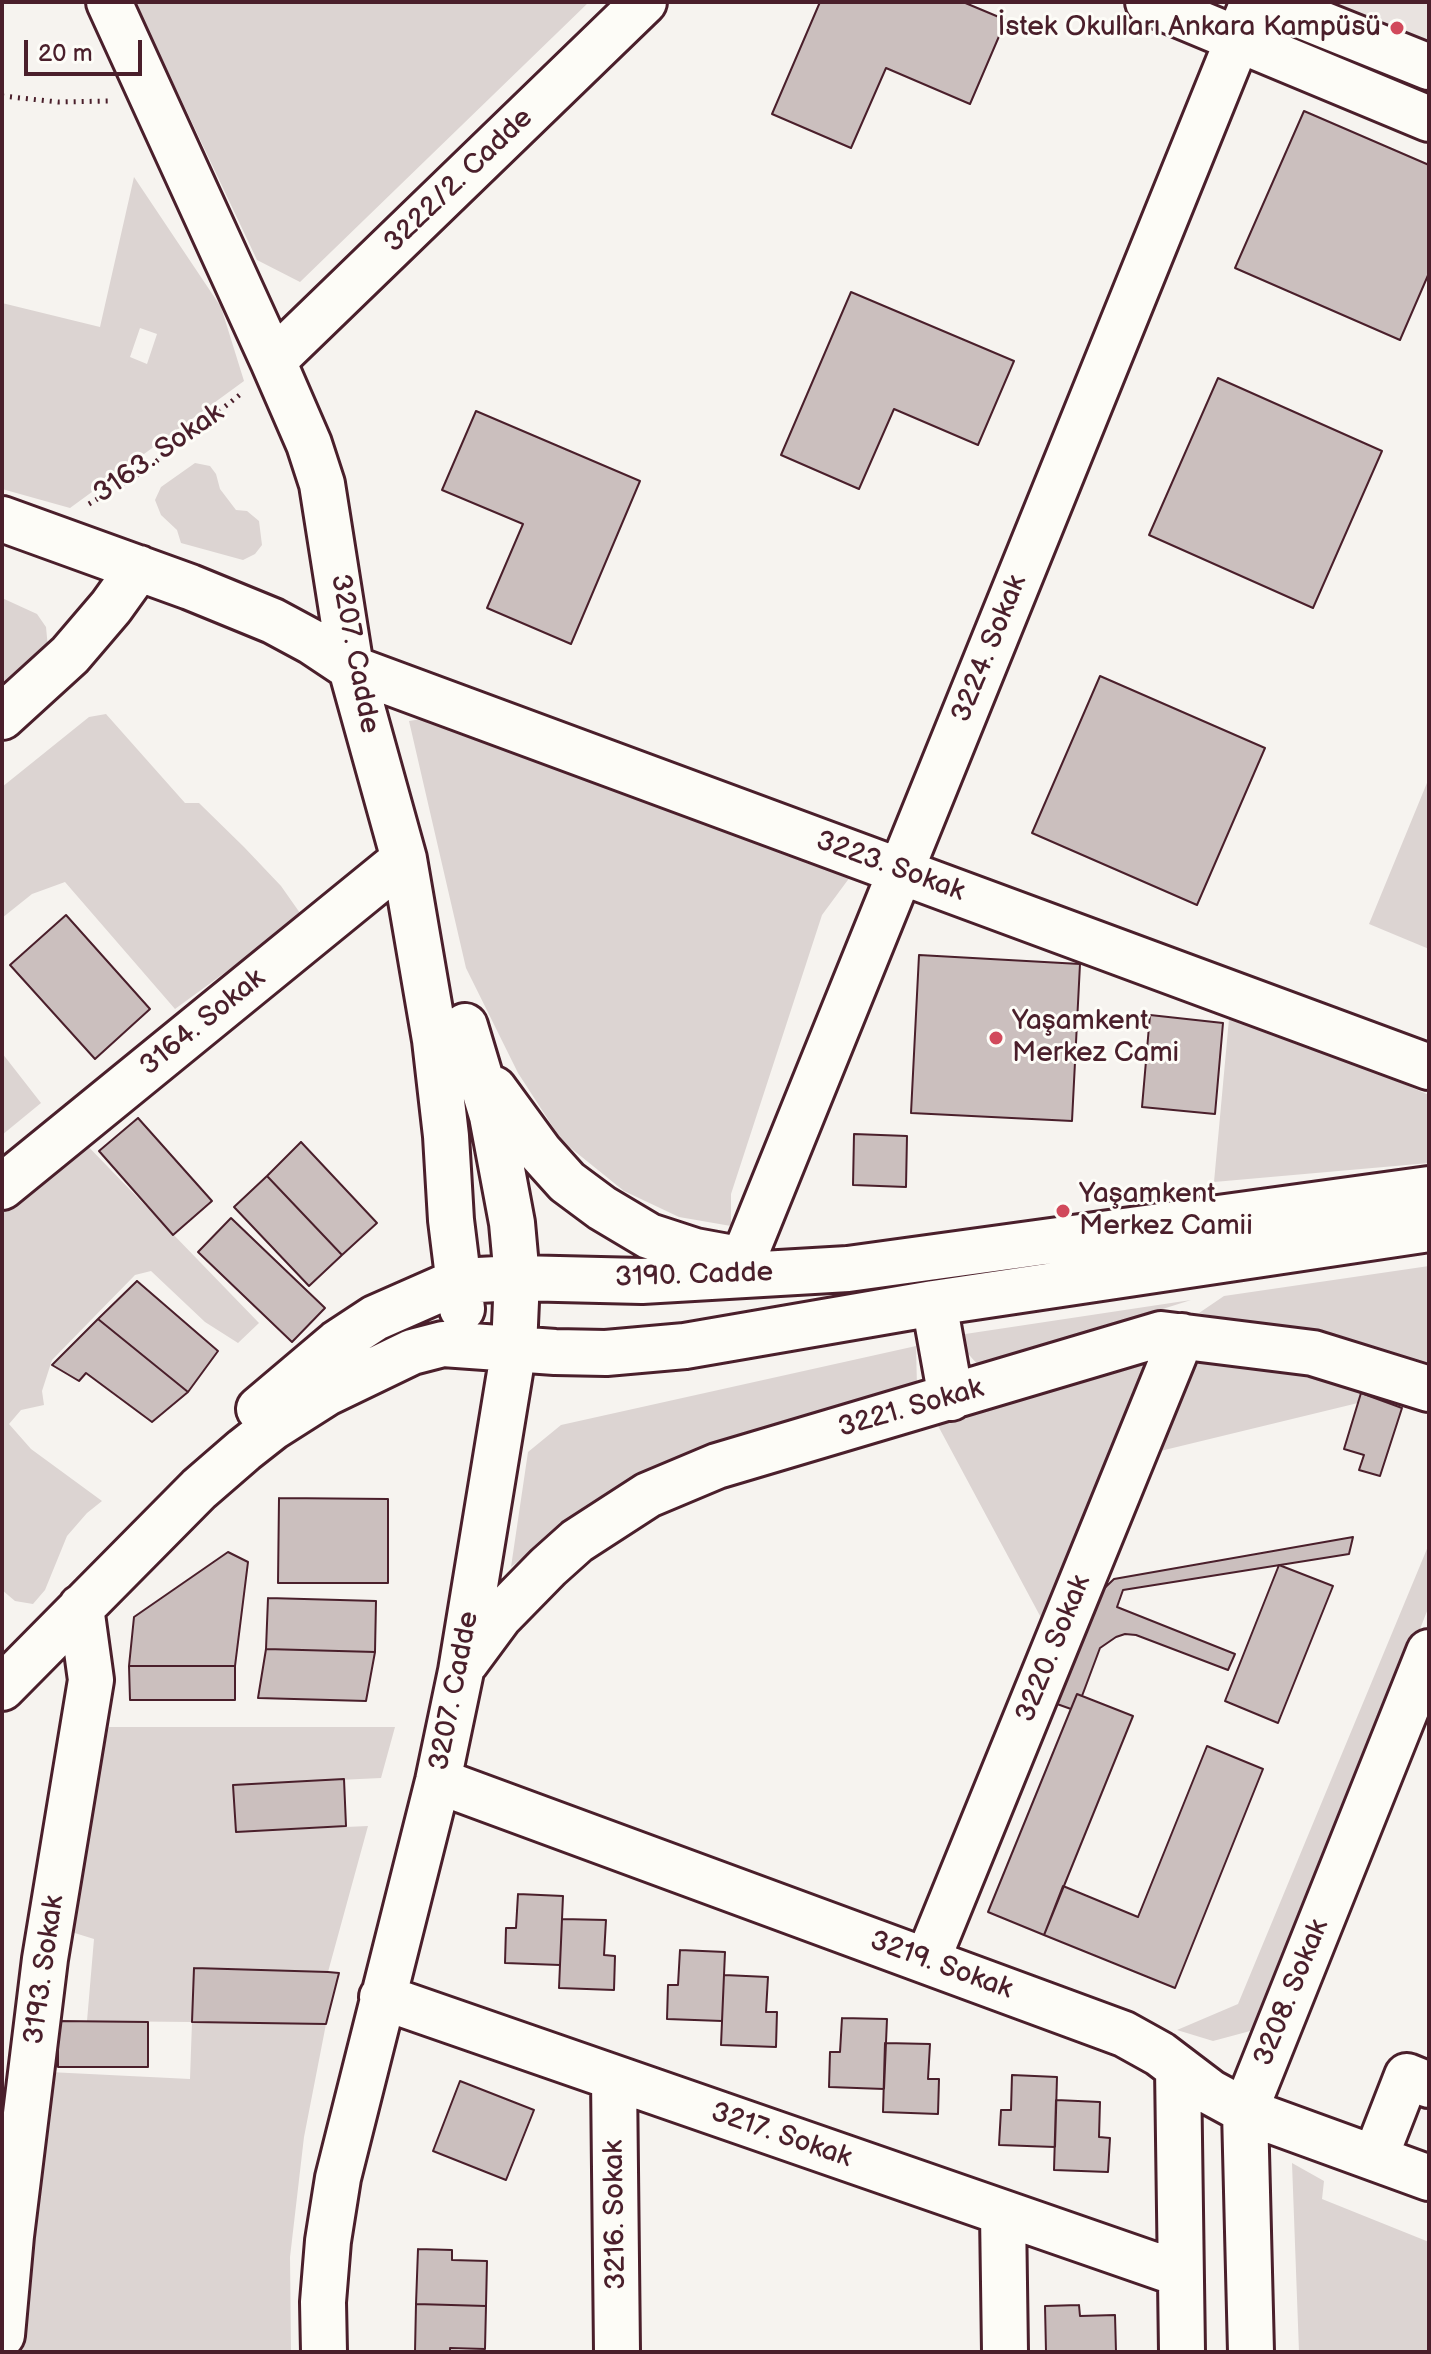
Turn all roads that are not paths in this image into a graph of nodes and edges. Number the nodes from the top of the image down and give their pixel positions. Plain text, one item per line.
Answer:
1 (109, 2) edge
2 (644, 2) edge
3 (1148, 2) edge
4 (1267, 2) edge
5 (1245, 20) edge
6 (1429, 67) edge
7 (1429, 119) edge
8 (273, 361) junction
9 (17, 524) edge
10 (139, 568) junction
11 (351, 668) junction
12 (2, 717) edge
13 (404, 859) junction
14 (900, 871) junction
15 (465, 1026) junction
16 (1429, 1067) edge
17 (2, 1187) edge
18 (1429, 1189) edge
19 (1429, 1229) edge
20 (743, 1260) junction
21 (848, 1269) junction
22 (517, 1278) junction
23 (459, 1281) junction
24 (934, 1303) junction
25 (1182, 1336) junction
26 (467, 1344) junction
27 (514, 1348) junction
28 (1429, 1389) edge
29 (951, 1398) junction
30 (81, 1607) junction
31 (1429, 1652) edge
32 (461, 1671) junction
33 (2, 1688) edge
34 (438, 1781) junction
35 (927, 1961) junction
36 (382, 1997) junction
37 (1178, 2068) junction
38 (614, 2078) junction
39 (1429, 2085) edge
40 (1245, 2111) junction
41 (1375, 2158) junction
42 (1429, 2178) edge
43 (1003, 2214) junction
44 (6, 2241) edge
45 (1180, 2274) junction
46 (2, 2335) edge
47 (324, 2352) edge
48 (617, 2352) edge
49 (1005, 2352) edge
50 (1182, 2352) edge
51 (1251, 2352) edge

1 - 8 street, 3207. Cadde
2 - 8 street, 3222/2. Cadde
3 - 5 street
4 - 6 street
5 - 7 street
5 - 14 street, 3224. Sokak
8 - 11 street, 3207. Cadde
9 - 10 street, 3223. Sokak
10 - 11 street, 3223. Sokak
10 - 12 street
11 - 13 street, 3207. Cadde
11 - 14 street, 3223. Sokak
13 - 15 street
13 - 17 street, 3164. Sokak
13 - 23 street, 3207. Cadde
14 - 16 street, 3223. Sokak
14 - 20 street, 3224. Sokak
15 - 20 street
15 - 22 street, 3207. Cadde
18 - 21 street, 3190. Cadde
19 - 24 street, 3190. Cadde
20 - 21 street
21 - 22 street, 3190. Cadde
22 - 23 street, 3190. Cadde
22 - 27 street, 3207. Cadde
23 - 26 street, 3207. Cadde
23 - 30 street, 3190. Cadde
24 - 27 street, 3190. Cadde
24 - 29 street
25 - 28 street, 3221. Sokak
25 - 29 street, 3221. Sokak
25 - 35 street, 3220. Sokak
26 - 27 street, 3190. Cadde
26 - 30 street, 3190. Cadde
27 - 32 street, 3207. Cadde
29 - 32 street, 3221. Sokak
30 - 33 street, 3190. Cadde
30 - 44 street, 3193. Sokak
31 - 40 street, 3208. Sokak
32 - 34 street, 3207. Cadde
34 - 35 street, 3219. Sokak
34 - 36 street, 3207. Cadde
35 - 37 street, 3219. Sokak
36 - 38 street, 3217. Sokak
36 - 47 street, 3207. Cadde
37 - 40 street, 3219. Sokak
37 - 45 street
38 - 43 street, 3217. Sokak
38 - 48 street, 3216. Sokak
39 - 41 street
40 - 41 street, 3219. Sokak
40 - 51 street, 3208. Sokak
41 - 42 street, 3219. Sokak
43 - 45 street, 3217. Sokak
43 - 49 street
44 - 46 street, 3193. Sokak
45 - 50 street

